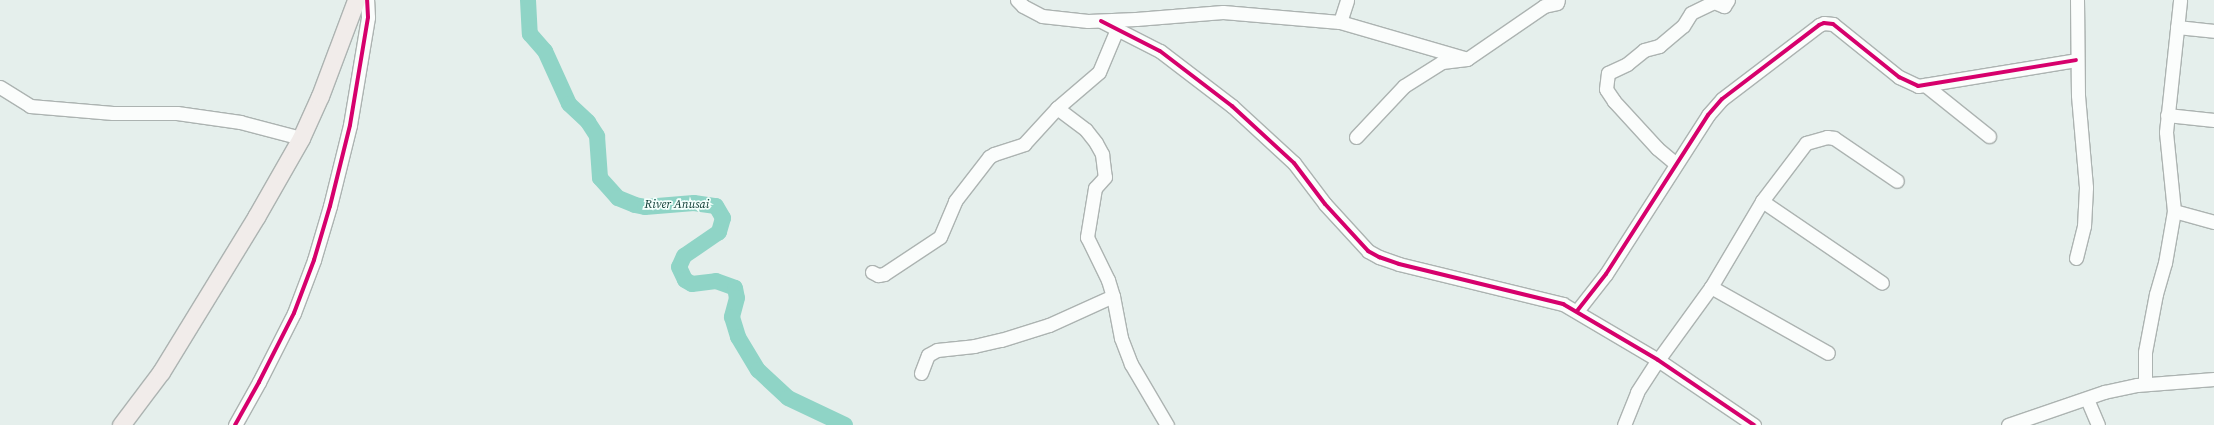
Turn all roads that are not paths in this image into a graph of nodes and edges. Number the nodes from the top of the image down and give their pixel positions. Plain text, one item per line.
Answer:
1 (356, 0) edge
2 (367, 0) edge
3 (1017, 0) edge
4 (1347, 0) edge
5 (1558, 0) edge
6 (1728, 0) edge
7 (2077, 0) edge
8 (2180, 0) edge
9 (1101, 21) junction
10 (1340, 22) junction
11 (2177, 27) junction
12 (1117, 29) junction
13 (2214, 31) edge
14 (1467, 59) junction
15 (2076, 60) junction
16 (1925, 85) junction
17 (0, 87) edge
18 (1057, 108) junction
19 (2167, 115) junction
20 (2214, 120) edge
21 (1989, 136) dead end
22 (1356, 137) dead end
23 (301, 138) junction
24 (1676, 164) junction
25 (1897, 181) dead end
26 (1762, 201) junction
27 (2174, 211) junction
28 (2214, 222) edge
29 (2076, 258) dead end
30 (872, 272) dead end
31 (1882, 283) dead end
32 (1711, 286) junction
33 (1113, 296) junction
34 (1577, 311) junction
35 (1828, 353) dead end
36 (1658, 360) junction
37 (921, 373) dead end
38 (2213, 380) edge
39 (2145, 384) junction
40 (2087, 399) junction
41 (121, 425) edge
42 (235, 425) edge
43 (1167, 425) edge
44 (1624, 425) edge
45 (1754, 425) edge
46 (2008, 425) edge
47 (2098, 425) edge

1 - 23 main road
2 - 42 street
3 - 9 street
4 - 10 street
5 - 14 street
6 - 24 street
7 - 15 street
8 - 11 street
9 - 10 street
9 - 12 street
10 - 14 street
11 - 13 street
11 - 19 street
12 - 18 street
12 - 34 street
14 - 22 street
15 - 16 street
15 - 29 street
16 - 21 street
16 - 24 street
17 - 23 street
18 - 30 street
18 - 33 street
19 - 20 street
19 - 27 street
23 - 41 main road
24 - 34 street
25 - 26 street
26 - 31 street
26 - 32 street
27 - 28 street
27 - 39 street
32 - 35 street
32 - 36 street
33 - 37 street
33 - 43 street
34 - 36 street
36 - 44 street
36 - 45 street
38 - 39 street
39 - 40 street
40 - 46 street
40 - 47 street

